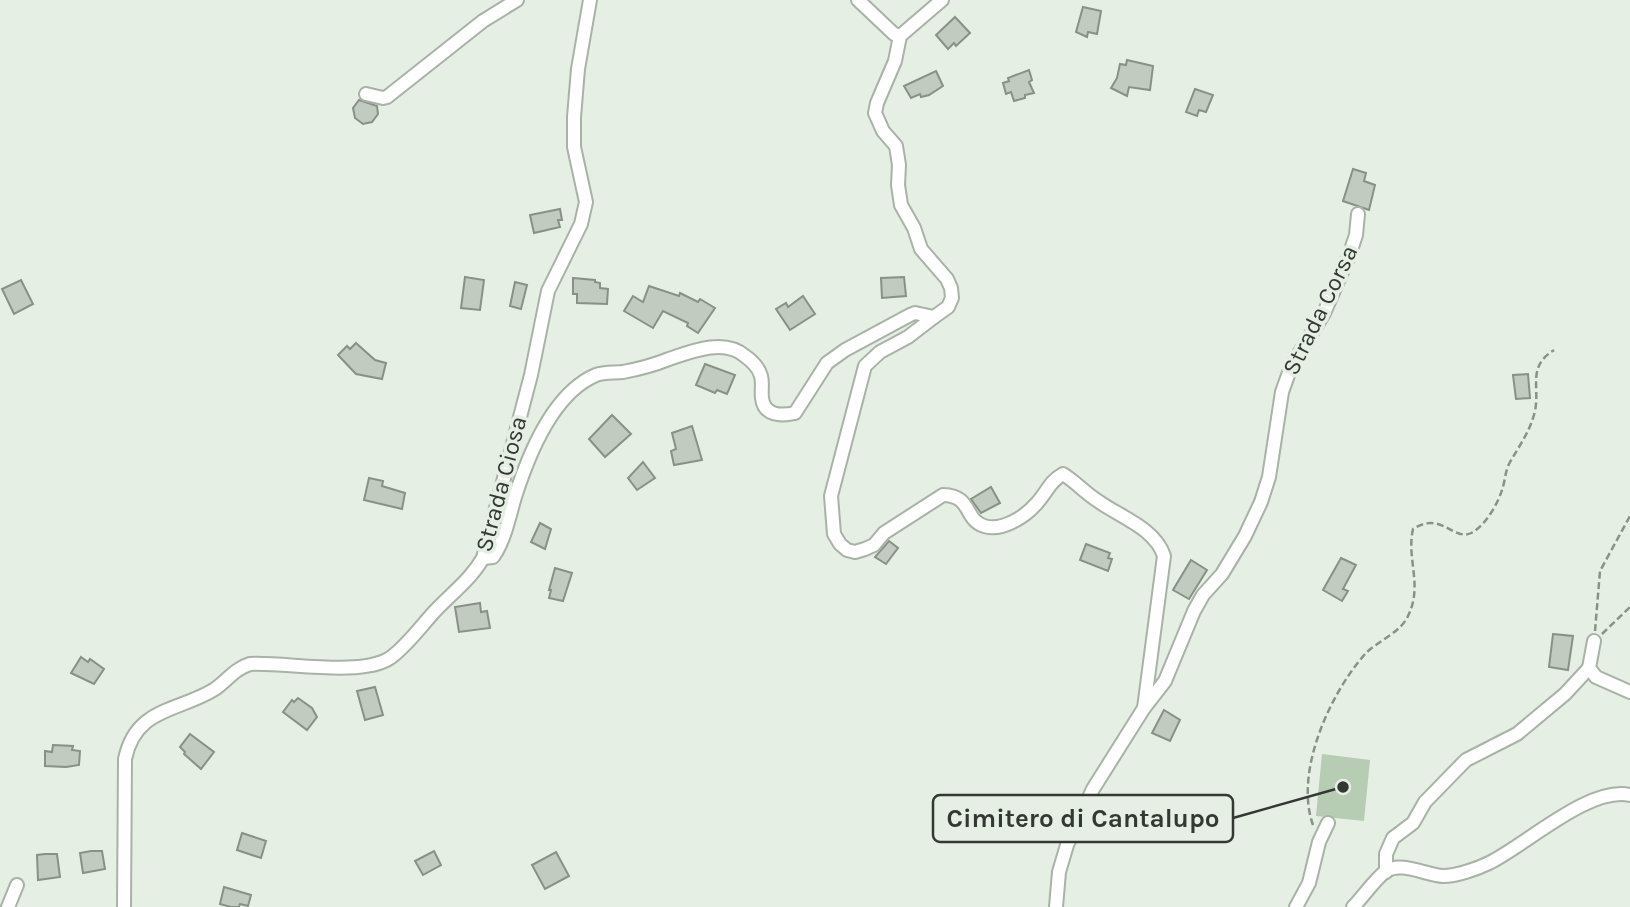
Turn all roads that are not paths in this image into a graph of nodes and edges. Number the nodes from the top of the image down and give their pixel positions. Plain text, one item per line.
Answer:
1 (517, 0) edge
2 (590, 0) edge
3 (858, 0) edge
4 (942, 0) edge
5 (900, 36) junction
6 (366, 94) dead end
7 (1358, 214) dead end
8 (934, 317) junction
9 (483, 558) junction
10 (1594, 641) road end
11 (1589, 668) junction
12 (1630, 692) edge
13 (1144, 708) junction
14 (1630, 795) edge
15 (1328, 823) dead end
16 (1385, 872) junction
17 (17, 886) dead end
18 (8, 907) edge
19 (124, 907) edge
20 (1056, 907) edge
21 (1296, 907) edge
22 (1353, 907) edge

1 - 6 street
2 - 9 street, Strada Ciosa
3 - 5 street
4 - 5 street
5 - 8 street, Strada Corsa
7 - 13 street, Strada Corsa
8 - 9 street
8 - 13 street, Strada Corsa
9 - 19 street, Strada Ciosa
10 - 11 street
11 - 12 street
11 - 16 street
13 - 20 street, Strada Corsa
14 - 16 street
15 - 21 street
16 - 22 street
17 - 18 street

